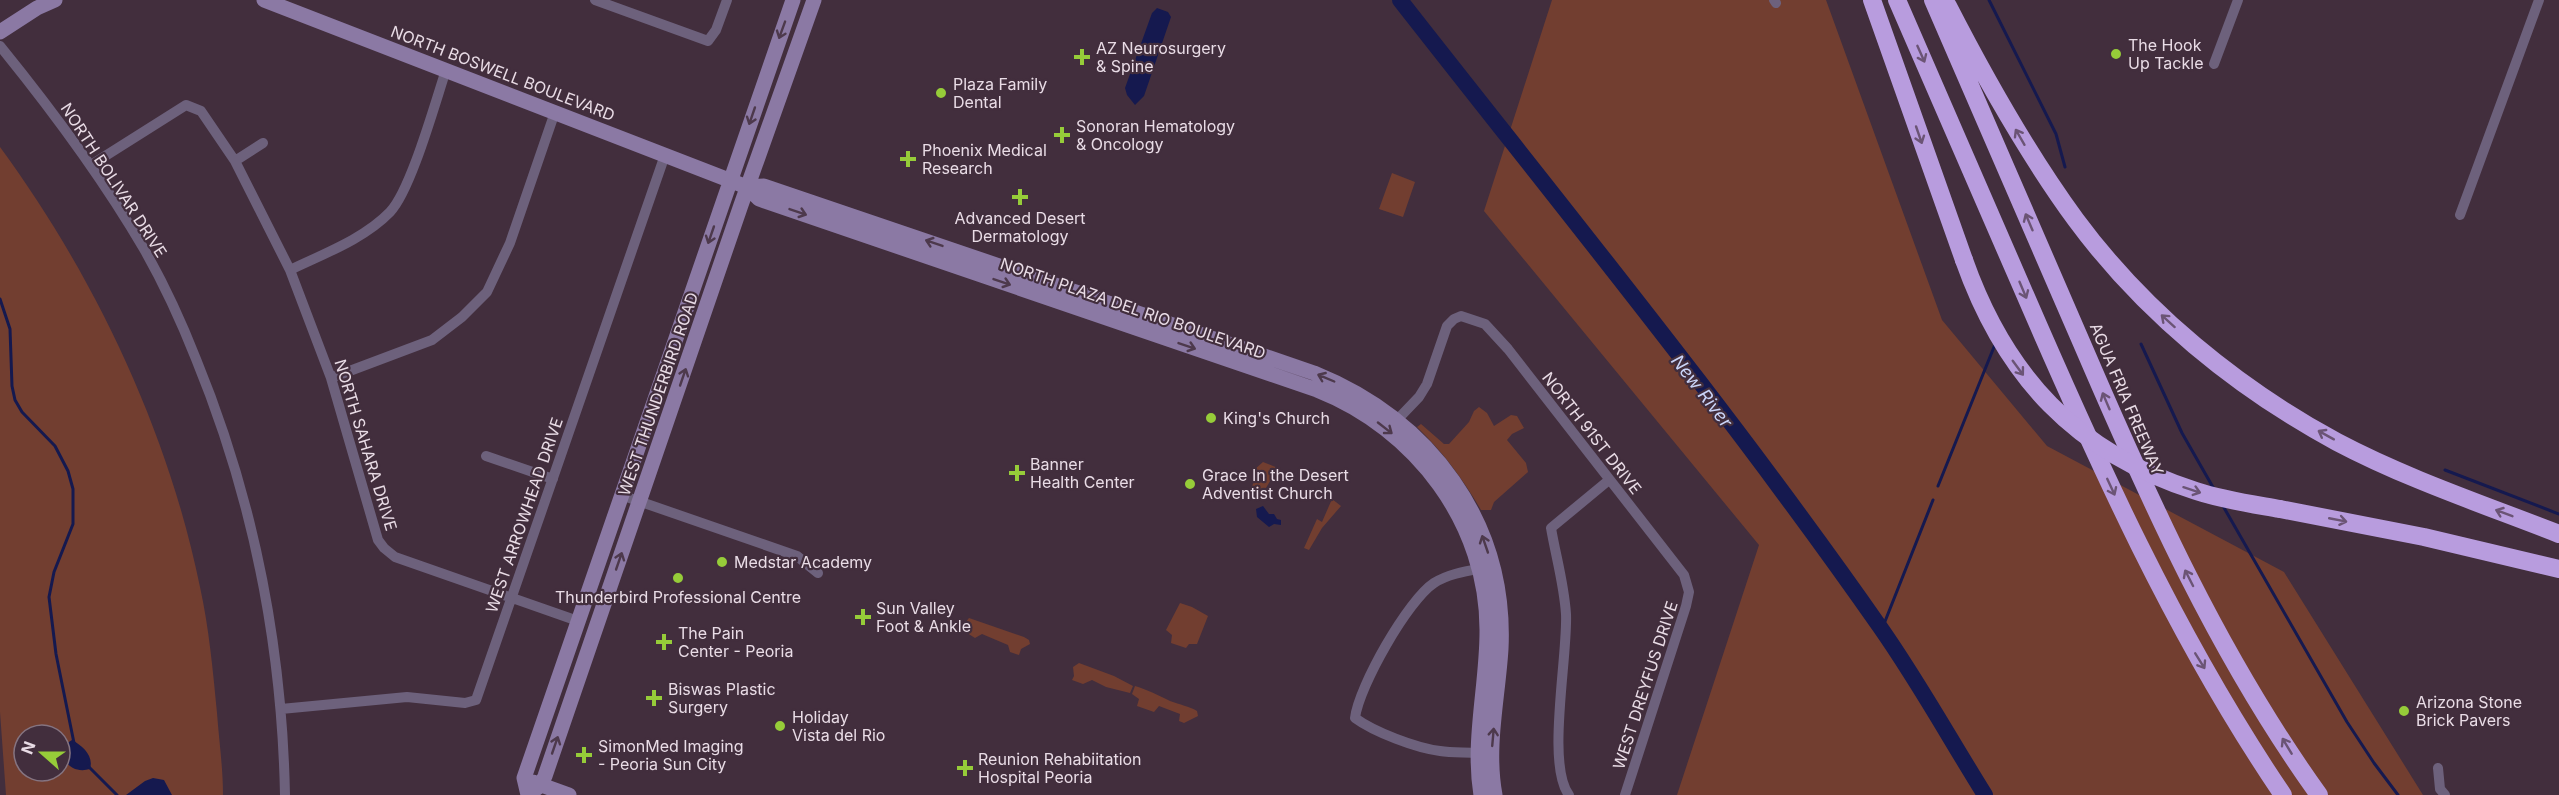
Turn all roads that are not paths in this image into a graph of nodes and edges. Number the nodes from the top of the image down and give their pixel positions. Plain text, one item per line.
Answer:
1 (55, 0) edge
2 (264, 0) edge
3 (595, 0) edge
4 (727, 0) edge
5 (793, 0) edge
6 (814, 0) edge
7 (1872, 0) edge
8 (1897, 0) edge
9 (1933, 0) edge
10 (1943, 0) edge
11 (2238, 0) edge
12 (2539, 0) edge
13 (0, 32) edge
14 (0, 46) edge
15 (2214, 64) dead end
16 (446, 70) junction
17 (555, 112) junction
18 (263, 143) dead end
19 (665, 155) junction
20 (235, 161) junction
21 (91, 165) junction
22 (730, 180) junction
23 (747, 186) junction
24 (2460, 215) dead end
25 (290, 270) junction
26 (331, 378) junction
27 (1354, 399) junction
28 (1398, 420) junction
29 (486, 456) dead end
30 (1442, 476) junction
31 (553, 479) junction
32 (1609, 480) junction
33 (621, 495) junction
34 (640, 501) junction
35 (2559, 534) edge
36 (1486, 568) junction
37 (2559, 569) edge
38 (818, 573) dead end
39 (1688, 584) joint
40 (512, 597) junction
41 (578, 621) junction
42 (574, 690) junction
43 (281, 710) junction
44 (1478, 753) junction
45 (2438, 768) dead end
46 (524, 778) junction
47 (542, 785) junction
48 (285, 795) edge
49 (528, 795) edge
50 (569, 795) edge
51 (1481, 795) edge
52 (1495, 795) edge
53 (1569, 795) edge
54 (1625, 795) edge
55 (2283, 795) edge
56 (2319, 795) edge
57 (2445, 795) edge

1 - 13 street
2 - 16 street, NORTH BOSWELL BOULEVARD
3 - 4 street
5 -> 22 street, WEST THUNDERBIRD ROAD
6 - 23 street, WEST THUNDERBIRD ROAD
7 -> 37 highway, bridge
8 -> 55 highway
56 -> 9 highway, AGUA FRIA FREEWAY
35 -> 10 highway
11 - 15 street
12 - 24 street
14 - 21 street, NORTH BOLIVAR DRIVE
16 - 17 street, NORTH BOSWELL BOULEVARD
16 - 25 street
17 - 19 street, NORTH BOSWELL BOULEVARD
17 - 26 street
18 - 20 street
19 - 22 street, NORTH BOSWELL BOULEVARD
19 - 31 street, WEST ARROWHEAD DRIVE
20 - 21 street, NORTH SAHARA DRIVE
20 - 25 street, NORTH SAHARA DRIVE
21 - 43 street, NORTH BOLIVAR DRIVE
22 - 23 street
22 -> 33 street, WEST THUNDERBIRD ROAD
23 - 27 street, NORTH PLAZA DEL RIO BOULEVARD
34 -> 23 street, WEST THUNDERBIRD ROAD
25 - 26 street, NORTH SAHARA DRIVE
26 - 40 street, NORTH SAHARA DRIVE
27 - 28 street, NORTH PLAZA DEL RIO BOULEVARD
27 -> 30 street, NORTH PLAZA DEL RIO BOULEVARD
28 - 30 street, NORTH PLAZA DEL RIO BOULEVARD
28 - 32 street, NORTH 91ST DRIVE
29 - 31 street
30 - 36 street, NORTH PLAZA DEL RIO BOULEVARD
31 - 40 street, WEST ARROWHEAD DRIVE
32 - 39 street, NORTH 91ST DRIVE
32 - 53 street
33 - 34 street
33 - 41 street, WEST THUNDERBIRD ROAD
34 - 38 street
42 -> 34 street, WEST THUNDERBIRD ROAD
36 - 44 street, NORTH PLAZA DEL RIO BOULEVARD
36 - 44 street
52 -> 36 street, NORTH PLAZA DEL RIO BOULEVARD
39 - 54 street, WEST DREYFUS DRIVE
40 - 41 street, NORTH SAHARA DRIVE
40 - 43 street, WEST ARROWHEAD DRIVE
41 - 42 street
41 - 46 street, WEST THUNDERBIRD ROAD
47 -> 42 street, WEST THUNDERBIRD ROAD
43 - 48 street, NORTH BOLIVAR DRIVE
44 - 51 street, NORTH PLAZA DEL RIO BOULEVARD
45 - 57 street
46 - 47 street
46 - 49 street
47 - 49 street
47 - 50 street

